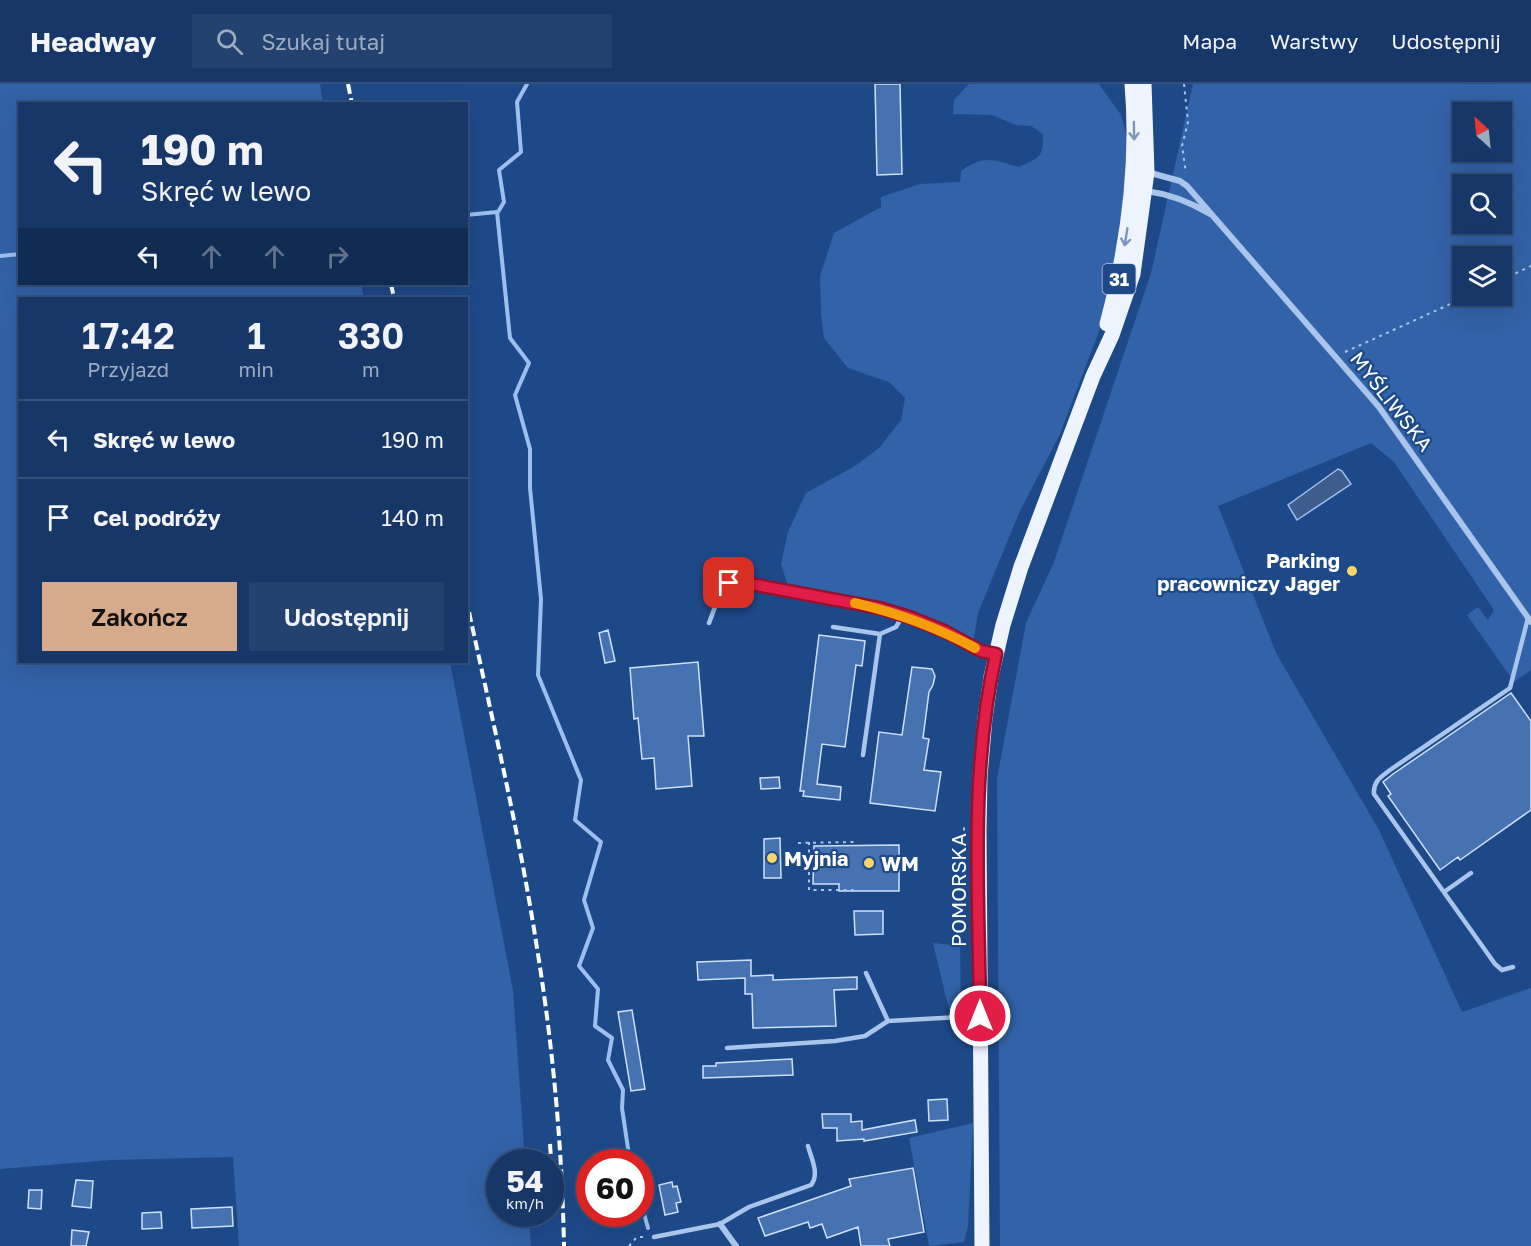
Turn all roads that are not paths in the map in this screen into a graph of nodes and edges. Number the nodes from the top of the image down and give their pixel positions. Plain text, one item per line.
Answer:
1 (1132, 84) edge
2 (1144, 84) edge
3 (1140, 176) junction
4 (1145, 191) junction
5 (1210, 214) junction
6 (1093, 376) junction
7 (903, 615) junction
8 (1529, 620) edge
9 (709, 623) dead end
10 (833, 627) dead end
11 (880, 634) junction
12 (996, 654) junction
13 (863, 755) dead end
14 (1471, 873) dead end
15 (1444, 892) junction
16 (1513, 967) dead end
17 (866, 973) dead end
18 (980, 1016) junction
19 (888, 1021) junction
20 (727, 1048) dead end
21 (808, 1146) dead end
22 (720, 1224) junction
23 (654, 1237) road end
24 (736, 1246) edge
25 (982, 1246) edge

1 -> 3 main road, 31
2 - 3 main road, 31
3 - 4 main road, 31
3 - 5 street, MYŚLIWSKA
3 -> 6 main road, 31
4 - 5 street, MYŚLIWSKA
4 - 6 main road, 31
5 - 8 street, MYŚLIWSKA
6 - 12 main road, POMORSKA / 31
7 - 9 lane
7 - 11 lane
7 - 12 lane
8 - 15 lane
10 - 11 lane
11 - 13 lane
12 - 18 main road, POMORSKA / 31
14 - 15 lane
15 - 16 lane
17 - 19 lane
18 - 19 lane
18 - 25 main road, POMORSKA / 31
19 - 20 lane
21 - 22 lane
22 - 23 lane
22 - 24 street

